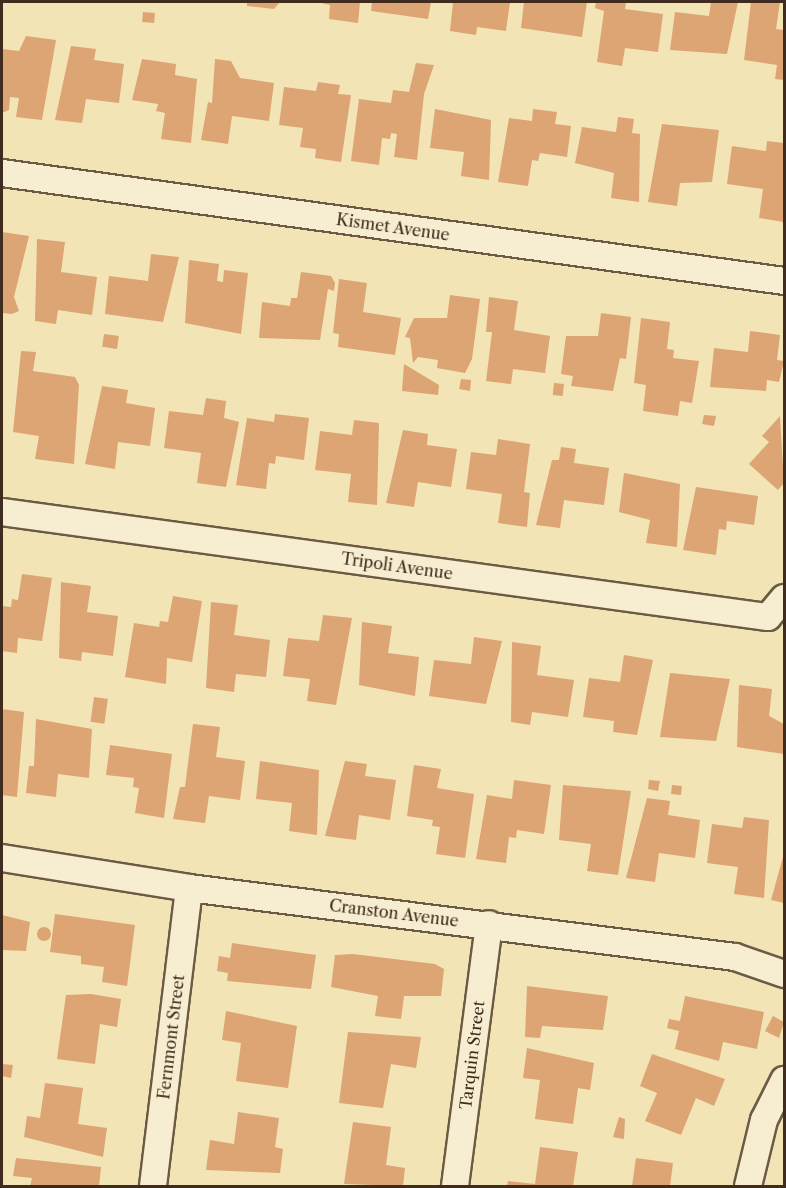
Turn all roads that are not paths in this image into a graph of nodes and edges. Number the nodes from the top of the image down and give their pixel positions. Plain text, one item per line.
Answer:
1 (2, 173) edge
2 (784, 281) edge
3 (2, 512) edge
4 (784, 598) edge
5 (2, 858) edge
6 (189, 888) junction
7 (489, 924) junction
8 (784, 974) edge
9 (784, 1080) edge
10 (153, 1186) edge
11 (455, 1186) edge
12 (748, 1186) edge

1 - 2 street, Kismet Avenue
3 - 4 street, Tripoli Avenue
5 - 6 street, Cranston Avenue
6 - 7 street, Cranston Avenue
6 - 10 street, Fernmont Street
7 - 8 street, Cranston Avenue
7 - 11 street, Tarquin Street
9 - 12 street

